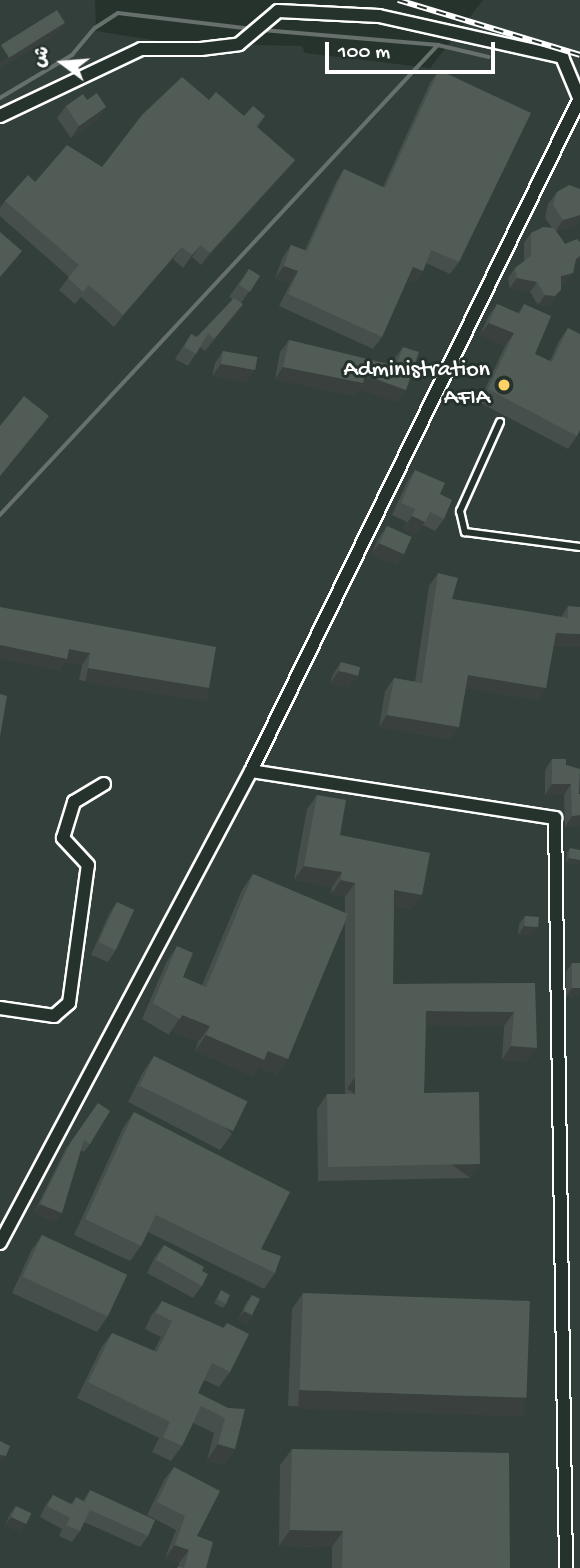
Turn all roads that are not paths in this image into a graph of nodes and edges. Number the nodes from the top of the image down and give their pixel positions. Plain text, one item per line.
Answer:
1 (580, 100) edge
2 (0, 116) edge
3 (500, 422) dead end
4 (580, 547) edge
5 (251, 771) junction
6 (104, 784) dead end
7 (0, 1008) edge
8 (0, 1243) edge
9 (566, 1568) edge

1 - 2 street
1 - 5 street
3 - 4 lane
5 - 8 street
5 - 9 street
6 - 7 street

